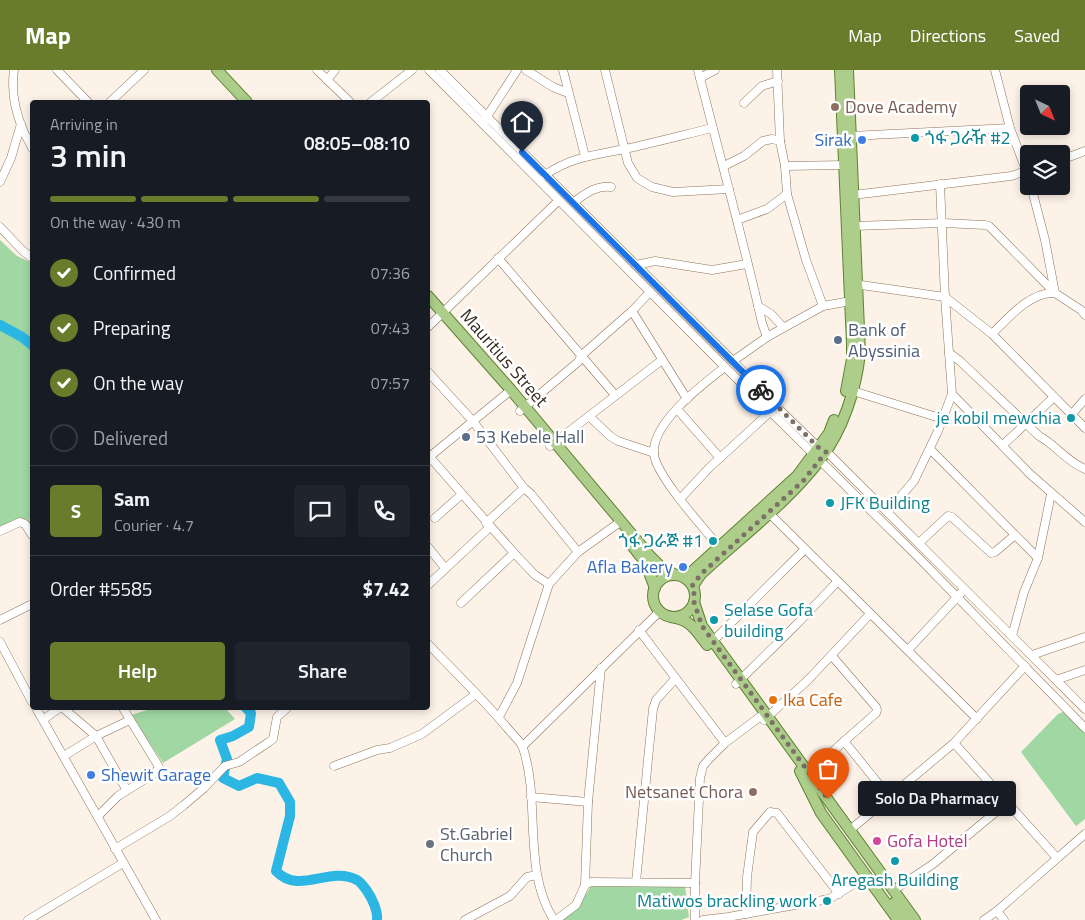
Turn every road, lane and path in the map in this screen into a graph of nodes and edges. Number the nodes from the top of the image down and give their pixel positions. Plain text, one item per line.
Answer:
1 (14, 70) edge
2 (57, 70) edge
3 (144, 70) edge
4 (211, 70) edge
5 (217, 70) edge
6 (317, 70) edge
7 (335, 70) edge
8 (412, 70) edge
9 (429, 70) edge
10 (517, 70) edge
11 (526, 70) edge
12 (563, 70) edge
13 (605, 70) edge
14 (698, 70) edge
15 (715, 70) edge
16 (777, 70) edge
17 (840, 70) edge
18 (848, 70) edge
19 (994, 70) edge
20 (442, 71) edge
21 (700, 78) junction
22 (327, 80) junction
23 (778, 81) junction
24 (568, 93) junction
25 (85, 100) edge
26 (112, 100) edge
27 (239, 100) edge
28 (245, 100) edge
29 (348, 100) edge
30 (374, 100) edge
31 (744, 103) dead end
32 (484, 120) junction
33 (21, 124) junction
34 (712, 128) junction
35 (1010, 128) junction
36 (851, 136) junction
37 (30, 141) edge
38 (780, 141) junction
39 (624, 149) junction
40 (1085, 152) edge
41 (1020, 153) edge
42 (585, 156) junction
43 (1070, 157) edge
44 (844, 165) junction
45 (724, 166) junction
46 (785, 166) junction
47 (1020, 174) edge
48 (545, 175) junction
49 (0, 182) edge
50 (940, 184) junction
51 (611, 187) dead end
52 (729, 189) junction
53 (787, 194) junction
54 (853, 195) junction
55 (1033, 195) edge
56 (558, 201) junction
57 (574, 202) junction
58 (737, 220) junction
59 (943, 224) junction
60 (854, 226) junction
61 (0, 227) edge
62 (30, 256) edge
63 (498, 258) junction
64 (747, 264) junction
65 (636, 265) junction
66 (853, 284) junction
67 (650, 292) junction
68 (1055, 293) junction
69 (945, 297) junction
70 (430, 299) edge
71 (851, 301) junction
72 (758, 306) junction
73 (823, 306) junction
74 (430, 307) edge
75 (1084, 310) edge
76 (632, 311) junction
77 (441, 315) junction
78 (430, 325) edge
79 (783, 328) junction
80 (992, 334) junction
81 (767, 337) junction
82 (948, 353) junction
83 (582, 355) junction
84 (662, 360) junction
85 (734, 361) junction
86 (725, 368) junction
87 (430, 374) edge
88 (853, 391) junction
89 (509, 392) junction
90 (952, 394) junction
91 (615, 395) junction
92 (1054, 397) junction
93 (687, 399) junction
94 (1085, 399) edge
95 (523, 409) junction
96 (678, 409) junction
97 (770, 412) junction
98 (1072, 414) junction
99 (590, 416) junction
100 (943, 419) junction
101 (472, 420) junction
102 (1026, 423) junction
103 (1085, 428) edge
104 (553, 444) junction
105 (1003, 446) junction
106 (930, 448) junction
107 (654, 452) junction
108 (819, 453) junction
109 (430, 454) edge
110 (430, 458) edge
111 (720, 458) junction
112 (1085, 469) edge
113 (524, 488) junction
114 (1051, 494) junction
115 (461, 495) junction
116 (680, 499) junction
117 (887, 512) junction
118 (769, 513) junction
119 (435, 518) dead end
120 (1085, 522) edge
121 (618, 524) junction
122 (488, 525) junction
123 (0, 531) edge
124 (30, 532) edge
125 (1015, 535) junction
126 (919, 543) junction
127 (719, 547) junction
128 (430, 549) edge
129 (804, 550) junction
130 (578, 552) junction
131 (514, 553) junction
132 (1038, 558) junction
133 (445, 568) junction
134 (684, 580) junction
135 (837, 582) junction
136 (430, 583) edge
137 (549, 584) junction
138 (655, 588) junction
139 (964, 589) junction
140 (958, 596) junction
141 (694, 602) junction
142 (461, 603) dead end
143 (30, 605) dead end
144 (660, 611) junction
145 (870, 614) junction
146 (671, 617) junction
147 (0, 620) edge
148 (639, 630) junction
149 (1012, 636) junction
150 (1085, 637) edge
151 (0, 642) edge
152 (710, 644) junction
153 (430, 646) edge
154 (908, 650) junction
155 (1032, 655) junction
156 (832, 656) junction
157 (1025, 666) junction
158 (601, 668) junction
159 (1085, 670) edge
160 (674, 679) junction
161 (1056, 680) junction
162 (738, 682) junction
163 (476, 694) junction
164 (30, 698) edge
165 (1085, 709) edge
166 (37, 710) edge
167 (56, 710) edge
168 (65, 710) edge
169 (124, 710) edge
170 (285, 710) edge
171 (499, 717) junction
172 (764, 717) junction
173 (978, 719) junction
174 (43, 720) junction
175 (130, 720) junction
176 (1085, 728) edge
177 (96, 736) junction
178 (844, 741) junction
179 (954, 743) junction
180 (725, 744) junction
181 (523, 746) junction
182 (64, 756) junction
183 (334, 766) dead end
184 (806, 775) junction
185 (813, 786) junction
186 (126, 789) junction
187 (531, 798) junction
188 (890, 798) junction
189 (588, 802) junction
190 (1008, 802) junction
191 (98, 816) junction
192 (850, 830) junction
193 (1085, 834) edge
194 (115, 849) junction
195 (1057, 858) junction
196 (123, 863) junction
197 (537, 875) junction
198 (867, 876) junction
199 (636, 882) junction
200 (695, 883) junction
201 (585, 885) junction
202 (894, 890) junction
203 (839, 894) junction
204 (997, 911) junction
205 (746, 914) junction
206 (28, 920) edge
207 (156, 920) edge
208 (465, 920) edge
209 (555, 920) edge
210 (695, 920) edge
211 (703, 920) edge
212 (898, 920) edge
213 (907, 920) edge
214 (915, 920) edge
215 (984, 920) edge
216 (1004, 920) edge

1 - 33 street
2 - 25 street
3 - 26 street
4 - 27 main road
5 - 28 main road
6 - 22 street
7 - 22 street
8 - 30 street
9 - 32 street
10 - 32 street
11 - 24 street
12 - 24 street
13 - 39 street
14 - 21 street
15 - 21 street
16 - 23 street
17 - 44 main road
18 - 36 main road
19 - 35 street
20 - 32 street
21 - 34 street
22 - 29 street
23 - 31 street
23 - 38 street
24 - 42 street
32 - 48 street
32 - 56 street
33 - 37 street
33 - 49 street
34 - 39 street
34 - 45 street
35 - 36 street
35 - 41 street
36 - 54 main road
38 - 45 street
38 - 46 street
39 - 42 street
39 - 52 street
40 - 43 street
42 - 48 street
44 - 46 street
44 - 66 main road
45 - 52 street
46 - 53 street
47 - 50 street
48 - 57 street
50 - 54 street
50 - 59 street
51 - 57 street
52 - 58 street
53 - 58 street
53 - 73 street
54 - 60 main road
55 - 68 street
56 - 63 street
56 - 67 street
57 - 65 street
58 - 64 street
59 - 60 street
59 - 68 street
59 - 69 street
60 - 66 main road
61 - 62 street
63 - 77 street
63 - 83 street
64 - 65 street
64 - 72 street
65 - 85 street
66 - 69 street
66 - 71 main road
66 - 88 main road
67 - 76 street
67 - 86 street
68 - 75 street
68 - 80 street
69 - 80 street
69 - 82 street
70 - 77 main road, Mauritius Street
71 - 73 street
71 - 108 main road
72 - 79 street
72 - 81 street
73 - 79 street
74 - 77 main road, Mauritius Street
76 - 83 street
76 - 84 street
77 - 78 street
77 - 89 main road, Mauritius Street
79 - 81 street
80 - 92 street
81 - 85 street
82 - 90 street
82 - 102 street
83 - 91 street
83 - 95 street
84 - 91 street
84 - 93 street
85 - 108 street
86 - 93 street
86 - 97 street
87 - 101 street
88 - 100 street
88 - 108 main road
89 - 95 main road, Mauritius Street
89 - 101 street
90 - 100 street
90 - 105 street
91 - 99 street
92 - 98 street
92 - 102 street
93 - 96 street
94 - 98 street
95 - 104 main road, Mauritius Street
96 - 107 street
96 - 111 street
97 - 108 street
97 - 111 street
98 - 103 street
99 - 104 street
99 - 107 street
100 - 106 street
101 - 109 street
101 - 113 street
102 - 105 street
102 - 112 street
104 - 121 main road, Mauritius Street
105 - 114 street
106 - 117 street
106 - 125 street
107 - 116 street
108 - 117 street
108 - 118 main road
108 - 127 main road
108 - 140 street
110 - 115 street
111 - 116 street
113 - 122 street
113 - 130 street
114 - 120 street
114 - 132 street
115 - 119 street
115 - 122 street
116 - 127 street
117 - 126 street
118 - 129 street
118 - 134 main road
121 - 130 street
121 - 134 main road, Mauritius Street
121 - 138 main road, Mauritius Street
122 - 131 street
122 - 133 street
123 - 124 street
125 - 126 street
125 - 132 street
126 - 139 street
127 - 134 main road
128 - 133 street
129 - 135 street
129 - 152 street
130 - 137 street
131 - 137 street
131 - 142 street
132 - 149 street
133 - 136 street
134 - 138 main road
134 - 141 main road
135 - 145 street
135 - 162 street
137 - 171 street
138 - 144 main road
139 - 140 street
139 - 149 street
140 - 154 street
140 - 157 street
141 - 146 main road
141 - 152 main road
143 - 147 street
144 - 146 main road
144 - 148 street
145 - 154 street
145 - 156 street
146 - 152 main road
148 - 158 street
148 - 160 street
149 - 155 street
150 - 155 street
151 - 164 street
152 - 162 main road
153 - 163 street
154 - 173 street
155 - 161 street
156 - 172 street
156 - 178 street
157 - 173 street
157 - 176 street
158 - 181 street
158 - 189 street
159 - 161 street
160 - 180 street
160 - 199 street
161 - 165 street
162 - 172 main road
163 - 171 street
163 - 183 street
166 - 174 street
167 - 174 street
168 - 177 street
169 - 175 street
170 - 194 street
171 - 181 street
172 - 180 street
172 - 184 main road
173 - 179 street
174 - 182 street
175 - 177 street
175 - 186 street
177 - 182 street
177 - 186 street
178 - 184 street
178 - 188 street
179 - 188 street
179 - 190 street
180 - 200 street
181 - 187 street
182 - 191 street
184 - 185 main road
185 - 192 main road
185 - 198 main road
185 - 213 main road
186 - 191 street
187 - 189 street
187 - 197 street
188 - 192 street
189 - 201 street
190 - 195 street
190 - 202 street
191 - 194 street
192 - 202 main road
193 - 195 street
194 - 196 street
195 - 204 street
196 - 206 street
196 - 207 street
197 - 208 street
197 - 209 street
198 - 203 street
198 - 212 main road
199 - 200 street
199 - 201 street
200 - 210 street
201 - 209 street
202 - 214 main road
203 - 205 street
203 - 205 street
204 - 215 street
204 - 216 street
205 - 211 street

